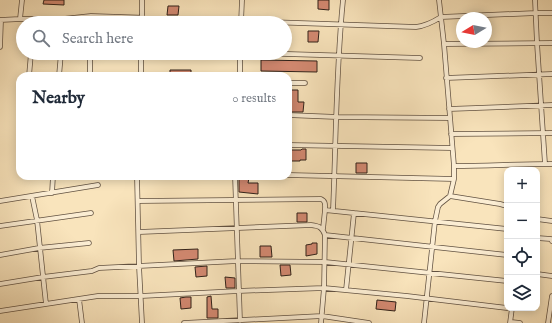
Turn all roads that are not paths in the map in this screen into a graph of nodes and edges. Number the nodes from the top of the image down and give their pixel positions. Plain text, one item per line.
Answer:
1 (22, 0) edge
2 (142, 0) edge
3 (242, 0) edge
4 (343, 0) edge
5 (439, 0) edge
6 (535, 0) edge
7 (536, 13) junction
8 (552, 13) edge
9 (20, 16) edge
10 (142, 16) edge
11 (241, 16) edge
12 (441, 17) junction
13 (16, 19) edge
14 (1, 20) edge
15 (292, 23) edge
16 (340, 24) junction
17 (537, 43) junction
18 (552, 43) edge
19 (444, 44) junction
20 (0, 47) edge
21 (292, 54) edge
22 (338, 56) junction
23 (420, 58) dead end
24 (30, 60) edge
25 (61, 60) edge
26 (90, 60) edge
27 (141, 60) edge
28 (240, 60) edge
29 (29, 72) edge
30 (60, 72) edge
31 (90, 72) edge
32 (141, 72) edge
33 (240, 72) edge
34 (539, 74) junction
35 (552, 74) edge
36 (446, 78) junction
37 (292, 83) edge
38 (305, 83) dead end
39 (541, 105) junction
40 (552, 105) edge
41 (449, 109) junction
42 (292, 115) edge
43 (336, 117) junction
44 (450, 118) junction
45 (451, 134) junction
46 (543, 134) junction
47 (552, 134) edge
48 (292, 145) edge
49 (335, 145) junction
50 (452, 148) junction
51 (545, 164) junction
52 (552, 164) edge
53 (454, 166) junction
54 (292, 175) edge
55 (335, 176) junction
56 (454, 179) junction
57 (53, 180) edge
58 (137, 180) edge
59 (235, 180) edge
60 (98, 184) dead end
61 (52, 193) junction
62 (32, 196) junction
63 (450, 196) junction
64 (235, 200) junction
65 (0, 201) edge
66 (138, 201) junction
67 (504, 205) edge
68 (325, 210) junction
69 (333, 210) junction
70 (91, 213) dead end
71 (354, 213) junction
72 (540, 219) edge
73 (37, 220) junction
74 (435, 221) junction
75 (552, 221) edge
76 (0, 226) edge
77 (237, 228) junction
78 (323, 229) junction
79 (504, 229) edge
80 (139, 232) junction
81 (325, 235) junction
82 (351, 238) junction
83 (540, 238) edge
84 (552, 241) edge
85 (89, 243) dead end
86 (433, 247) junction
87 (40, 248) junction
88 (0, 255) edge
89 (504, 255) edge
90 (237, 261) junction
91 (325, 262) junction
92 (348, 264) junction
93 (139, 266) junction
94 (430, 273) junction
95 (540, 274) edge
96 (552, 276) edge
97 (43, 277) junction
98 (504, 281) edge
99 (0, 284) edge
100 (324, 288) junction
101 (238, 290) junction
102 (346, 290) junction
103 (141, 296) junction
104 (552, 296) edge
105 (427, 298) junction
106 (79, 299) junction
107 (46, 304) junction
108 (504, 308) edge
109 (0, 311) edge
110 (511, 311) edge
111 (322, 316) junction
112 (240, 322) edge
113 (511, 322) edge
114 (82, 323) edge
115 (142, 323) edge
116 (184, 323) edge
117 (321, 323) edge
118 (369, 323) edge
119 (424, 323) edge
120 (520, 323) edge
121 (548, 323) edge

1 - 9 street
2 - 10 street
3 - 11 street
4 - 16 street
5 - 12 street
6 - 7 street
7 - 8 street
7 - 12 street
7 - 17 street
12 - 16 street
12 - 19 street
13 - 14 street
14 - 20 street
15 - 16 street
16 - 22 street
17 - 18 street
17 - 19 street
17 - 34 street
19 - 36 street
21 - 22 street
22 - 23 street
22 - 43 street
24 - 29 street
25 - 30 street
26 - 31 street
27 - 32 street
28 - 33 street
34 - 35 street
34 - 36 street
34 - 39 street
36 - 41 street
37 - 38 street
39 - 40 street
39 - 41 street
39 - 46 street
41 - 44 street
42 - 43 street
43 - 44 street
43 - 49 street
44 - 45 street
45 - 46 street
45 - 50 street
46 - 47 street
46 - 51 street
48 - 49 street
49 - 50 street
49 - 55 street
50 - 53 street
51 - 52 street
51 - 53 street
53 - 56 street
54 - 55 street
55 - 56 street
55 - 69 street
56 - 63 street
57 - 61 street
58 - 66 street
59 - 64 street
60 - 61 street
61 - 62 street
62 - 65 street
62 - 73 street
63 - 67 street
63 - 74 street
64 - 66 street
64 - 68 street
64 - 77 street
66 - 80 street
68 - 69 street
68 - 78 street
69 - 71 street
70 - 73 street
71 - 74 street
71 - 82 street
72 - 75 street
73 - 76 street
73 - 87 street
74 - 79 street
74 - 86 street
77 - 78 street
77 - 80 street
77 - 90 street
78 - 81 street
80 - 93 street
81 - 82 street
81 - 91 street
82 - 86 street
82 - 92 street
83 - 84 street
85 - 87 street
86 - 89 street
86 - 94 street
87 - 88 street
87 - 97 street
90 - 91 street
90 - 93 street
90 - 101 street
91 - 92 street
91 - 100 street
92 - 94 street
92 - 102 street
93 - 97 street
93 - 103 street
94 - 98 street
94 - 105 street
95 - 96 street
97 - 99 street
97 - 107 street
100 - 101 street
100 - 102 street
100 - 111 street
101 - 103 street
101 - 112 street
102 - 105 street
103 - 106 street
103 - 115 street
104 - 121 street
105 - 108 street
105 - 119 street
106 - 107 street
106 - 114 street
107 - 109 street
110 - 113 street
111 - 112 street
111 - 117 street
111 - 118 street
112 - 116 street
113 - 120 street

